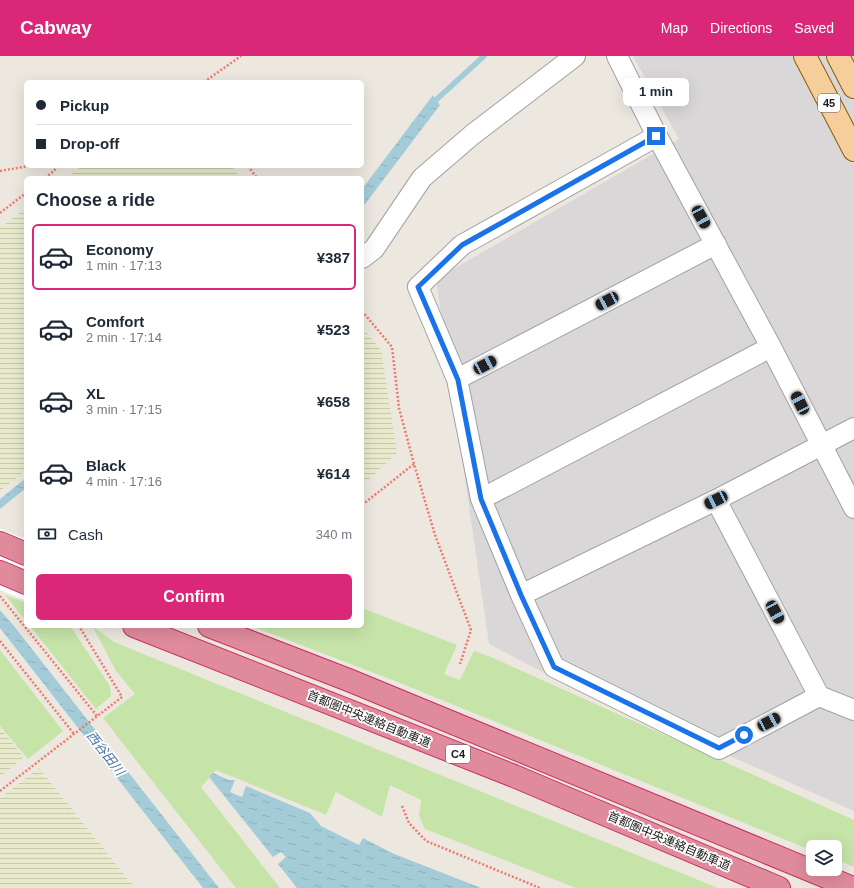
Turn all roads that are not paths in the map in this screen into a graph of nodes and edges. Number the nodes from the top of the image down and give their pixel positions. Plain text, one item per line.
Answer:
1 (575, 56) edge
2 (617, 56) edge
3 (805, 56) edge
4 (838, 56) edge
5 (854, 87) edge
6 (656, 136) junction
7 (854, 150) edge
8 (716, 244) junction
9 (364, 256) edge
10 (771, 347) junction
11 (458, 380) junction
12 (854, 428) edge
13 (821, 445) junction
14 (481, 499) junction
15 (716, 500) junction
16 (854, 508) edge
17 (0, 544) edge
18 (24, 553) edge
19 (0, 572) edge
20 (24, 582) edge
21 (521, 595) junction
22 (139, 628) edge
23 (214, 628) edge
24 (820, 696) junction
25 (854, 710) edge
26 (779, 888) edge
27 (853, 888) edge

1 - 9 street
2 - 6 street
3 - 7 main road, 45
4 - 5 main road, 45
6 - 8 street
6 - 11 street
8 - 10 street
8 - 11 street
10 - 13 street
10 - 14 street
11 - 14 street
12 - 13 street
13 - 15 street
13 - 16 street
14 - 21 street
15 - 21 street
15 - 24 street
17 - 18 highway
19 - 20 highway
21 - 24 street
22 - 26 highway, 首都圏中央連絡自動車道 / C4
23 - 27 highway, C4
24 - 25 street

